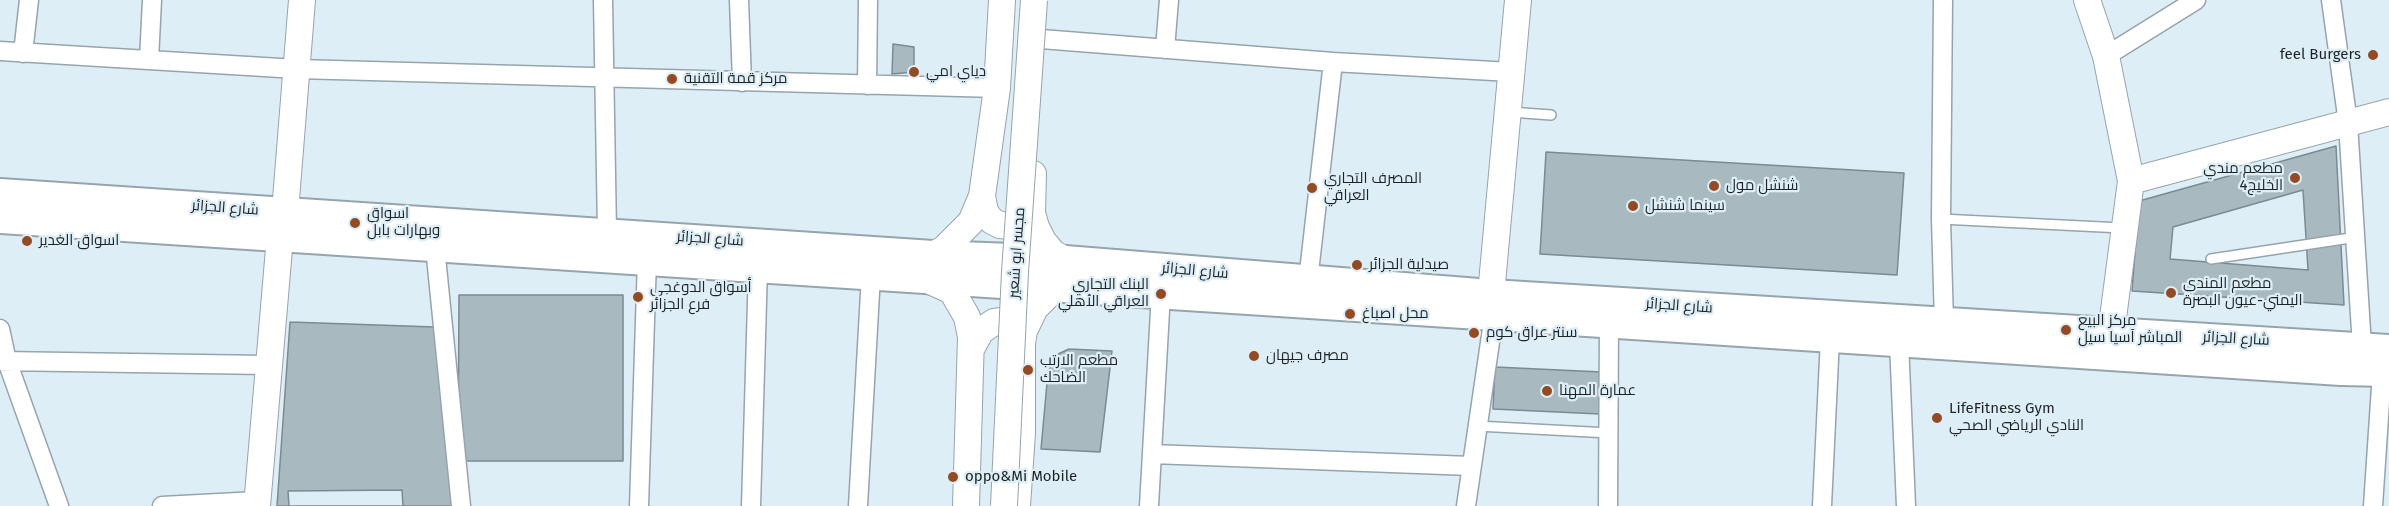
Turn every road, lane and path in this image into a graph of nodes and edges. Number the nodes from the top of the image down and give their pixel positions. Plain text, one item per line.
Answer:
1 (29, 0) edge
2 (152, 0) edge
3 (302, 0) edge
4 (603, 0) edge
5 (739, 0) edge
6 (868, 0) edge
7 (1002, 0) edge
8 (1017, 0) edge
9 (1034, 0) edge
10 (1044, 0) edge
11 (1169, 0) edge
12 (1518, 0) edge
13 (1943, 0) edge
14 (2087, 0) edge
15 (2196, 0) edge
16 (2331, 0) edge
17 (1041, 39) junction
18 (1165, 49) junction
19 (0, 51) edge
20 (23, 53) junction
21 (2106, 56) junction
22 (148, 60) junction
23 (1333, 62) junction
24 (297, 69) junction
25 (1511, 72) junction
26 (604, 78) junction
27 (742, 82) junction
28 (867, 85) junction
29 (997, 88) junction
30 (1508, 112) junction
31 (2389, 112) edge
32 (1551, 115) dead end
33 (2348, 123) junction
34 (2131, 181) junction
35 (0, 193) edge
36 (982, 196) junction
37 (1032, 198) junction
38 (0, 219) edge
39 (1941, 219) junction
40 (283, 224) junction
41 (2125, 228) junction
42 (607, 232) junction
43 (2357, 237) junction
44 (435, 247) junction
45 (2211, 259) dead end
46 (647, 260) junction
47 (758, 268) junction
48 (931, 268) junction
49 (1063, 273) junction
50 (871, 275) junction
51 (1308, 280) junction
52 (1161, 294) junction
53 (1493, 304) junction
54 (1609, 322) junction
55 (1944, 323) junction
56 (0, 329) edge
57 (2111, 333) junction
58 (1830, 338) junction
59 (1899, 342) junction
60 (1022, 343) junction
61 (971, 349) junction
62 (2293, 354) junction
63 (2367, 359) edge
64 (3, 361) edge
65 (267, 365) junction
66 (1478, 426) junction
67 (1609, 433) junction
68 (1152, 454) junction
69 (1471, 466) junction
70 (257, 504) edge
71 (59, 506) edge
72 (162, 506) edge
73 (461, 506) edge
74 (639, 506) edge
75 (751, 506) edge
76 (858, 506) edge
77 (966, 506) edge
78 (988, 506) edge
79 (1004, 506) edge
80 (1017, 506) edge
81 (1149, 506) edge
82 (1466, 506) edge
83 (1608, 506) edge
84 (1822, 506) edge
85 (1906, 506) edge
86 (2373, 506) edge

1 - 20 street
2 - 22 street
3 - 24 main road
4 - 26 street
5 - 27 street
6 - 28 street
7 - 29 main road
8 - 78 main road, مجسر ابو شعير
9 - 79 main road, مجسر ابو شعير, bridge
10 - 17 main road
11 - 18 street
12 - 25 main road
13 - 39 street
14 - 21 main road
15 - 21 street
16 - 33 street
17 - 18 street
17 - 37 main road
18 - 23 street
19 - 20 street
20 - 22 street
21 - 34 main road
22 - 24 street
23 - 25 street
23 - 51 street
24 - 26 street
24 - 40 main road
25 - 30 main road
26 - 27 street
26 - 42 street
27 - 28 street
28 - 29 street
29 - 36 main road
30 - 32 lane
30 - 53 main road
31 - 33 main road
33 - 34 main road
33 - 43 street
34 - 41 main road
35 - 40 main road, شارع الجزائر
36 - 37 main road
36 - 48 main road
37 - 49 main road
38 - 40 main road, شارع الجزائر
39 - 41 lane
39 - 55 street
40 - 42 main road, شارع الجزائر
40 - 44 main road, شارع الجزائر
40 - 65 main road
41 - 57 main road
42 - 48 main road, شارع الجزائر
43 - 45 lane
43 - 63 street
44 - 46 main road, شارع الجزائر
44 - 73 street
46 - 47 main road, شارع الجزائر
46 - 74 street
47 - 50 main road, شارع الجزائر
47 - 75 street
48 - 49 main road, شارع الجزائر
48 - 50 main road, شارع الجزائر
48 - 61 main road
49 - 51 main road, شارع الجزائر
49 - 52 main road, شارع الجزائر
49 - 60 main road
50 - 76 street
51 - 53 main road, شارع الجزائر
52 - 53 main road, شارع الجزائر
52 - 68 street
53 - 54 main road, شارع الجزائر
53 - 55 main road, شارع الجزائر
53 - 66 street
54 - 58 main road, شارع الجزائر
54 - 67 street
55 - 57 main road, شارع الجزائر
56 - 64 street
57 - 62 main road, شارع الجزائر
58 - 59 main road, شارع الجزائر
58 - 84 street
59 - 62 main road, شارع الجزائر
59 - 85 street
60 - 61 main road
60 - 80 main road
61 - 77 main road
62 - 63 main road, شارع الجزائر
63 - 86 street
64 - 65 street
64 - 71 street
65 - 70 main road
66 - 67 lane
66 - 69 street
67 - 83 street
68 - 69 street
68 - 81 street
69 - 82 street
70 - 72 street

